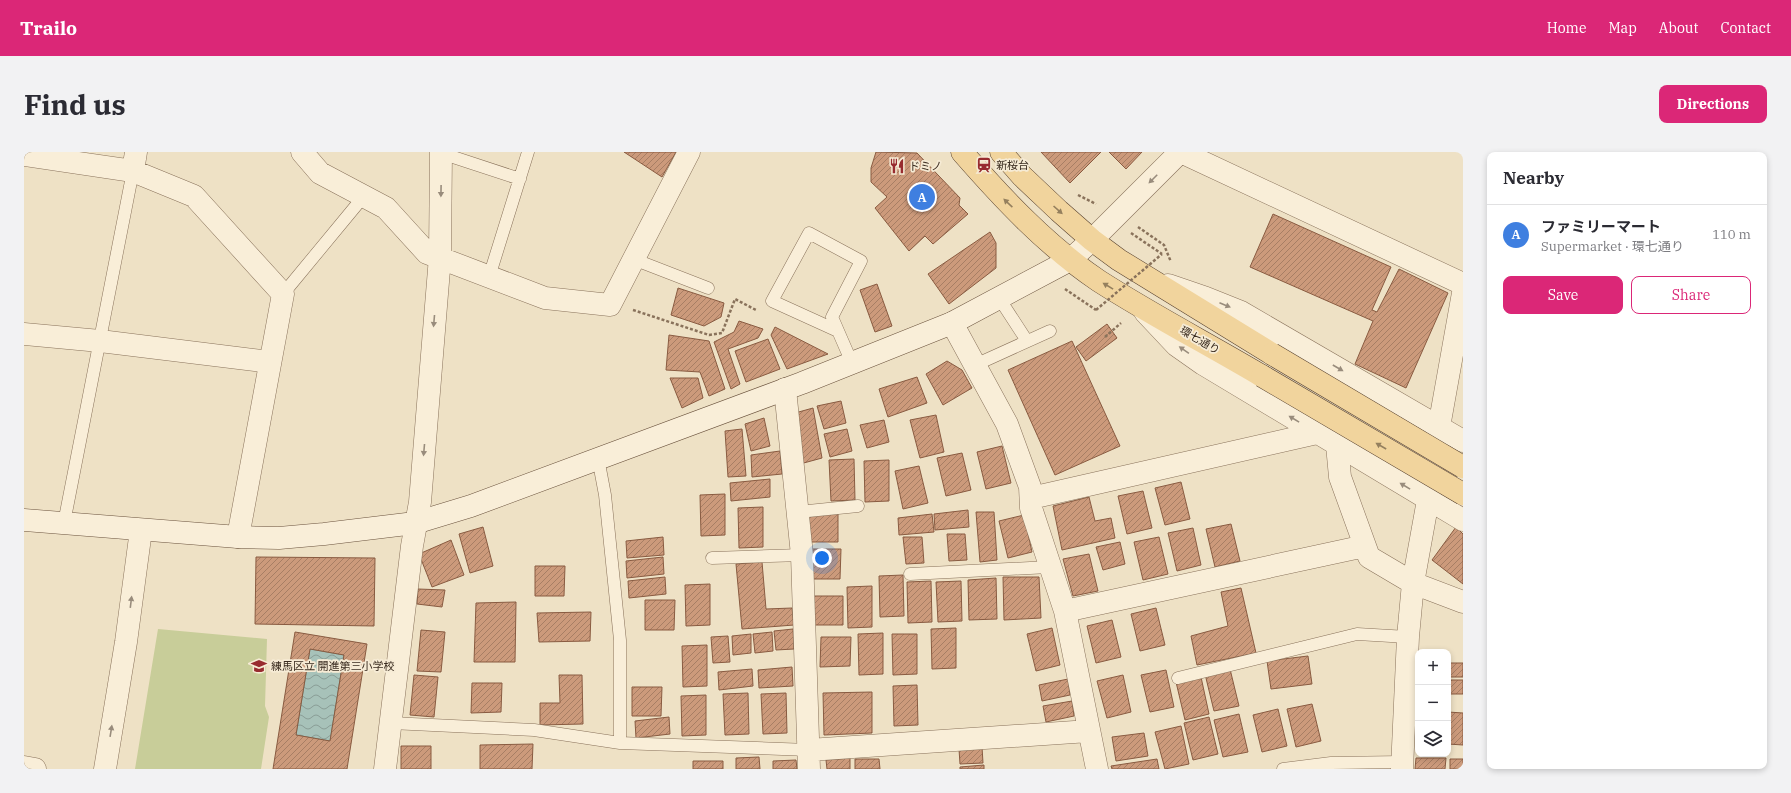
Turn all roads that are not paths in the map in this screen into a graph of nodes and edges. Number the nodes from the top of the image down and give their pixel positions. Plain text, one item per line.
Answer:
1 (302, 152) edge
2 (441, 152) edge
3 (528, 152) edge
4 (690, 152) edge
5 (962, 152) edge
6 (1001, 152) edge
7 (1181, 152) edge
8 (24, 156) edge
9 (135, 162) edge
10 (520, 179) junction
11 (364, 196) junction
12 (1092, 240) junction
13 (440, 258) junction
14 (633, 259) junction
15 (1070, 260) junction
16 (489, 277) junction
17 (1148, 279) junction
18 (1463, 284) edge
19 (708, 288) dead end
20 (1463, 293) edge
21 (283, 294) junction
22 (999, 298) junction
23 (1137, 303) junction
24 (952, 323) junction
25 (838, 331) junction
26 (1050, 331) dead end
27 (24, 334) edge
28 (100, 341) junction
29 (1027, 341) junction
30 (270, 362) junction
31 (852, 363) junction
32 (975, 365) junction
33 (786, 389) junction
34 (1439, 427) junction
35 (1317, 433) junction
36 (1463, 441) edge
37 (1337, 445) junction
38 (598, 458) junction
39 (1463, 467) edge
40 (1463, 494) edge
41 (1031, 498) junction
42 (1428, 500) junction
43 (858, 506) dead end
44 (798, 512) junction
45 (24, 520) edge
46 (1463, 520) edge
47 (64, 523) junction
48 (416, 523) junction
49 (141, 530) junction
50 (238, 537) junction
51 (1365, 546) junction
52 (802, 555) junction
53 (712, 558) dead end
54 (1050, 567) junction
55 (910, 574) dead end
56 (1412, 583) junction
57 (1463, 602) edge
58 (1065, 611) junction
59 (1408, 637) junction
60 (1178, 678) dead end
61 (391, 723) junction
62 (1090, 731) junction
63 (620, 743) junction
64 (809, 760) edge
65 (1402, 766) edge
66 (24, 767) edge
67 (35, 769) edge
68 (105, 769) edge
69 (385, 769) edge
70 (1097, 769) edge
71 (1283, 769) edge

1 - 11 street
2 - 10 lane
2 -> 13 street
3 - 10 lane
4 - 14 street
15 -> 5 main road, 環七通り
6 -> 12 main road
7 -> 12 street
7 - 18 street
8 - 9 street
9 - 21 street
9 - 28 lane
10 - 16 lane
11 - 13 street
11 - 21 lane
12 - 15 street
12 - 17 main road
13 - 16 street
13 -> 48 street
14 - 16 street
14 - 19 lane
15 - 22 street
23 -> 15 main road, 環七通り
17 -> 34 street
17 - 39 main road, bridge
20 - 34 street
21 - 30 street
22 - 24 street
22 - 29 lane
35 -> 23 street
40 -> 23 main road, 環七通り, bridge
24 - 31 street
24 - 32 street
25 - 25 lane
25 - 31 lane
26 - 29 lane
27 - 28 street
28 - 30 street
28 - 47 lane
29 - 32 lane
30 - 50 street
31 - 33 street
32 - 41 street
33 - 38 street
33 - 44 street
34 - 36 street
34 - 42 street
35 - 37 street
35 - 41 street
42 -> 37 street
37 - 51 street
38 - 48 street
38 - 63 lane
41 - 54 street
42 - 46 street
42 - 56 street
43 - 44 lane
44 - 52 street
45 - 47 street
47 - 49 street
48 - 50 street
48 - 61 street
49 - 50 street
68 -> 49 street
51 - 56 street
51 - 58 street
52 - 53 lane
52 - 64 street
54 - 55 lane
54 - 58 street
56 - 57 street
56 - 59 street
58 - 62 street
59 - 60 lane
59 - 65 street
61 - 63 lane
61 - 69 street
62 - 64 street
62 - 70 street
63 - 64 lane
65 - 71 lane
66 - 67 street

